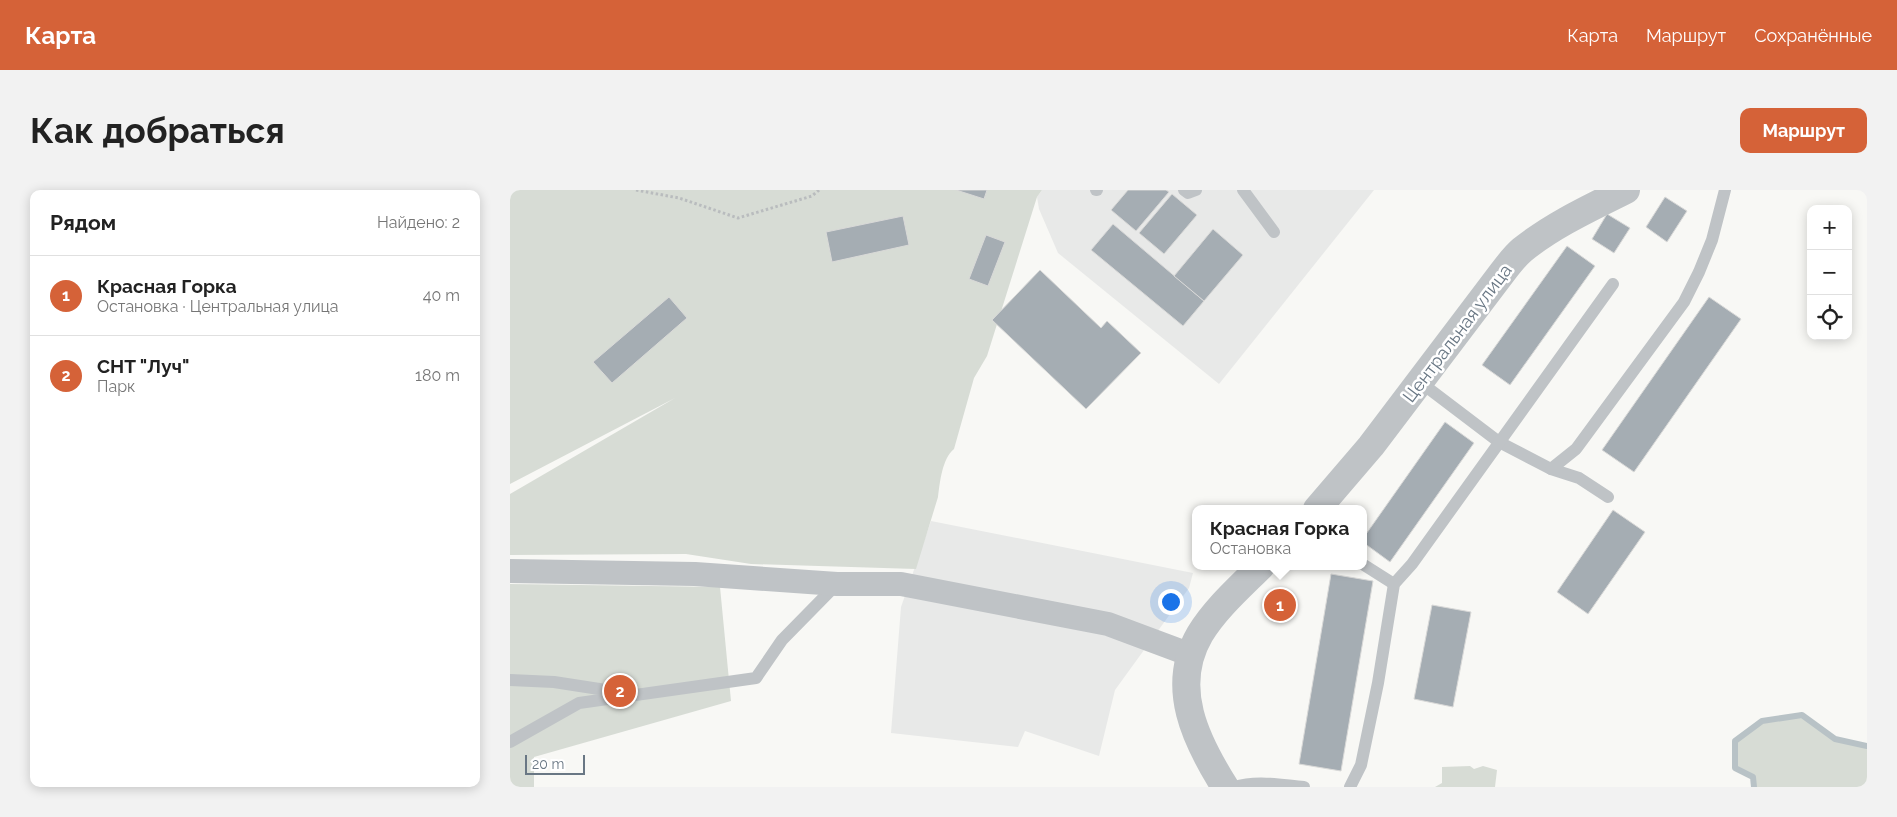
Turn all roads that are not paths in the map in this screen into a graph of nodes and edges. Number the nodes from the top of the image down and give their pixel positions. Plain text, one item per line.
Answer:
1 (1184, 190) edge
2 (1196, 190) edge
3 (1243, 190) edge
4 (1626, 190) edge
5 (1724, 190) edge
6 (1274, 232) dead end
7 (1613, 284) dead end
8 (1420, 382) junction
9 (1499, 442) junction
10 (1551, 469) junction
11 (1608, 497) dead end
12 (1320, 505) edge
13 (1367, 568) edge
14 (1257, 570) edge
15 (510, 571) edge
16 (837, 584) junction
17 (1394, 584) junction
18 (1191, 655) junction
19 (510, 680) edge
20 (638, 694) junction
21 (510, 742) edge
22 (1225, 787) edge
23 (1234, 787) edge
24 (1304, 787) edge
25 (1350, 787) edge

1 - 2 lane
3 - 6 lane
4 - 8 street, Центральная улица
5 - 10 lane
7 - 9 lane
8 - 9 lane
8 - 12 street, Центральная улица
9 - 10 lane
9 - 17 lane
10 - 11 lane
13 - 17 lane
14 - 18 street
15 - 16 street
16 - 18 street
16 - 20 lane
17 - 25 lane
18 - 22 street
19 - 20 lane
20 - 21 lane
23 - 24 lane

